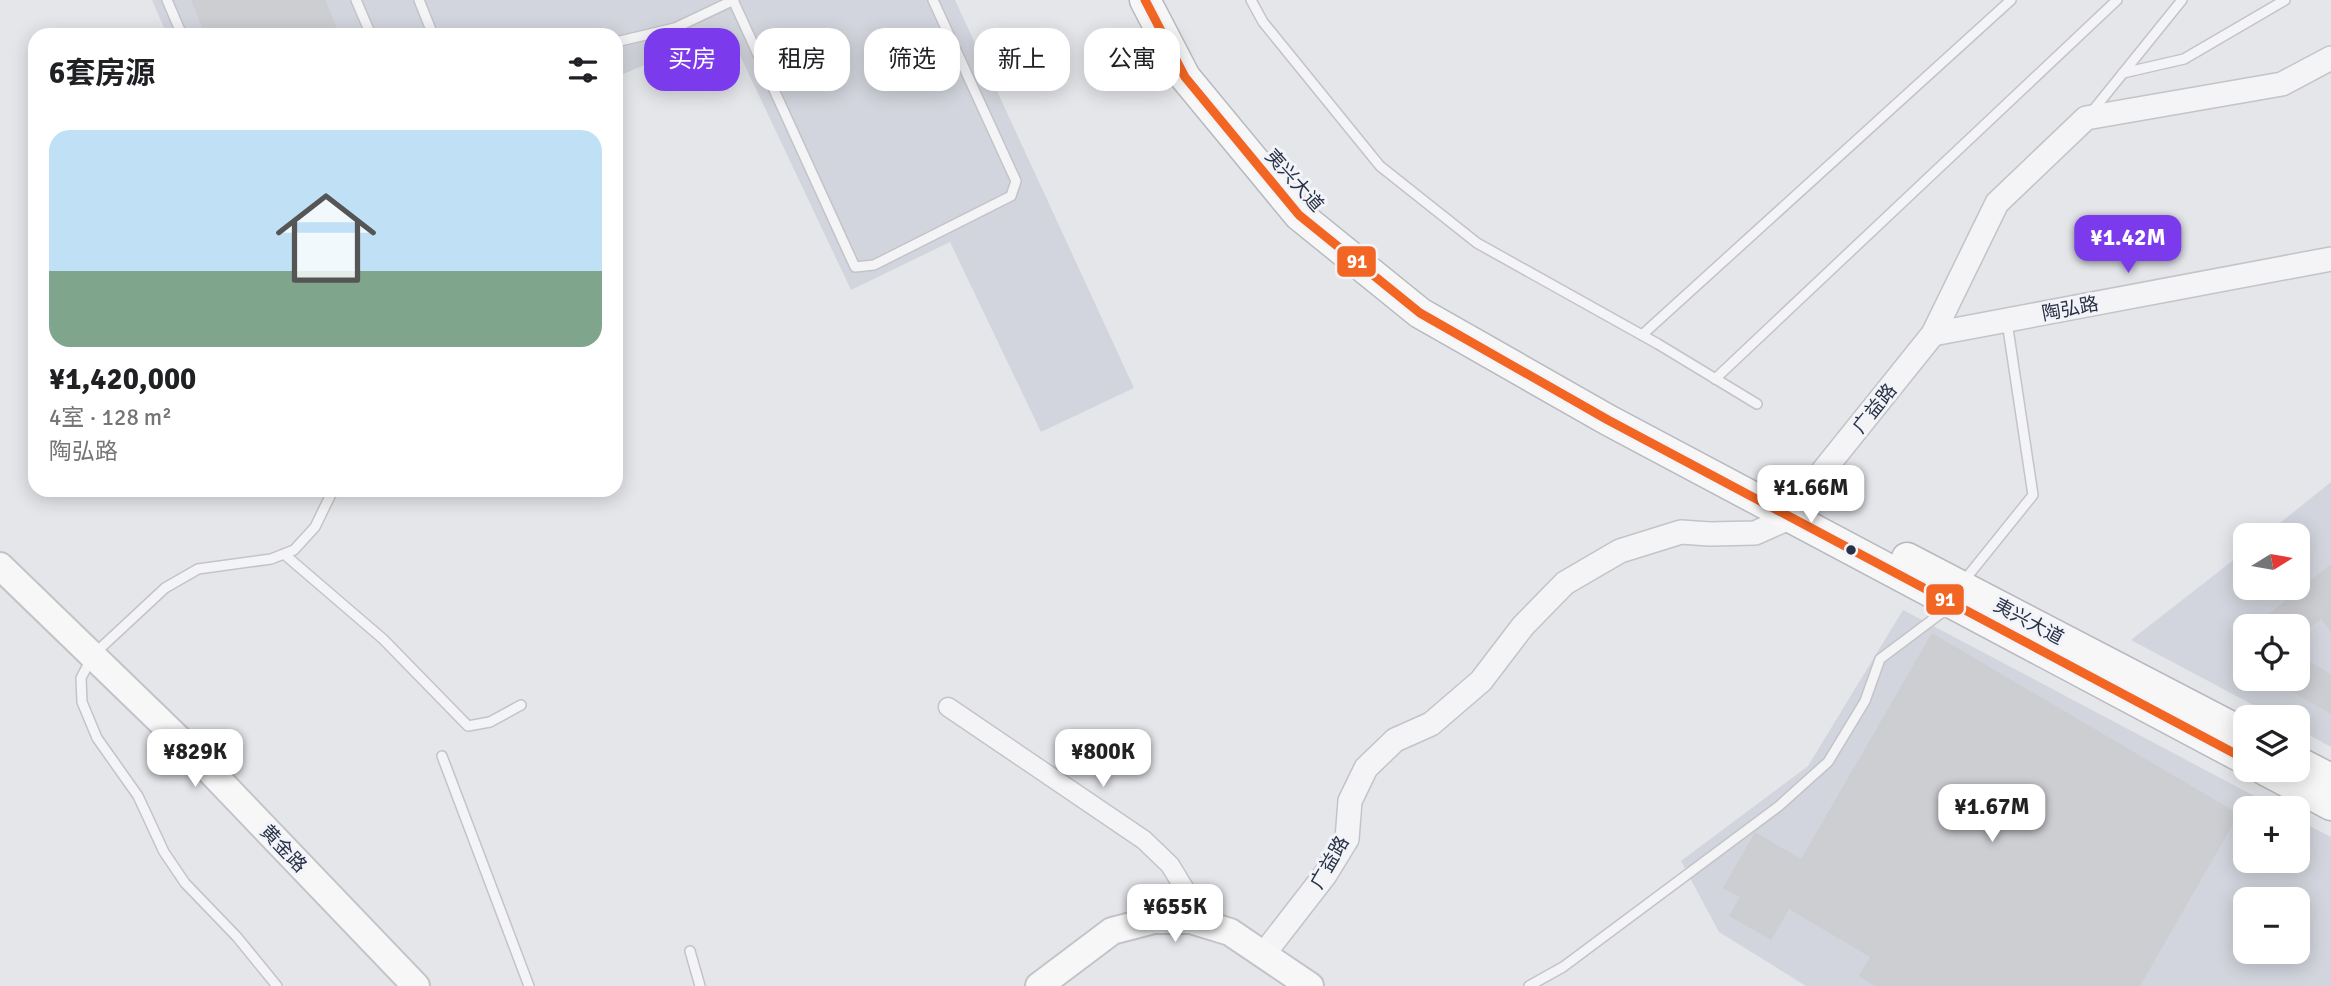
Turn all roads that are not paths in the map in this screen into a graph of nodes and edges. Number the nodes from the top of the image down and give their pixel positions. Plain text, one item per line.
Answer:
1 (167, 0) edge
2 (356, 0) edge
3 (419, 0) edge
4 (734, 0) edge
5 (933, 0) edge
6 (1145, 0) edge
7 (1164, 0) edge
8 (1251, 0) edge
9 (2011, 0) edge
10 (2117, 0) edge
11 (2182, 0) edge
12 (2285, 0) edge
13 (179, 28) edge
14 (368, 28) edge
15 (430, 28) edge
16 (623, 40) edge
17 (2331, 58) edge
18 (2123, 73) junction
19 (2086, 118) junction
20 (2331, 259) edge
21 (2007, 320) junction
22 (1933, 334) junction
23 (1642, 335) junction
24 (1715, 379) junction
25 (1756, 404) dead end
26 (330, 497) edge
27 (1794, 510) junction
28 (284, 554) junction
29 (0, 566) edge
30 (1956, 595) junction
31 (93, 655) junction
32 (521, 705) dead end
33 (948, 707) dead end
34 (2233, 728) edge
35 (2233, 752) edge
36 (442, 756) dead end
37 (2310, 768) edge
38 (2331, 779) edge
39 (2288, 782) edge
40 (2331, 805) edge
41 (1191, 920) junction
42 (690, 951) dead end
43 (1263, 954) junction
44 (277, 986) edge
45 (416, 986) edge
46 (529, 986) edge
47 (701, 986) edge
48 (1039, 986) edge
49 (1310, 986) edge
50 (1529, 986) edge

1 - 13 lane
2 - 14 lane
3 - 15 lane
4 - 5 lane
4 - 16 lane
6 - 27 highway, 夷兴大道
7 - 27 highway, 夷兴大道
8 - 23 lane
9 - 23 lane
10 - 24 lane
11 - 18 lane
12 - 18 lane
17 - 19 street
18 - 19 lane
19 - 22 street, 广益路
20 - 21 street, 陶弘路
21 - 22 street, 陶弘路
21 - 30 lane
22 - 27 street, 广益路
23 - 24 lane
24 - 25 lane
26 - 28 lane
27 - 30 highway, 夷兴大道
27 - 43 street, 广益路
28 - 31 lane
28 - 32 lane
29 - 31 main road, 黄金路
30 - 34 highway, 夷兴大道
30 - 35 highway, 夷兴大道
30 - 50 lane
31 - 44 lane
31 - 45 main road, 黄金路
33 - 41 street
36 - 46 lane
37 - 38 highway
39 - 40 highway
41 - 43 main road
41 - 48 main road
42 - 47 lane
43 - 49 main road

